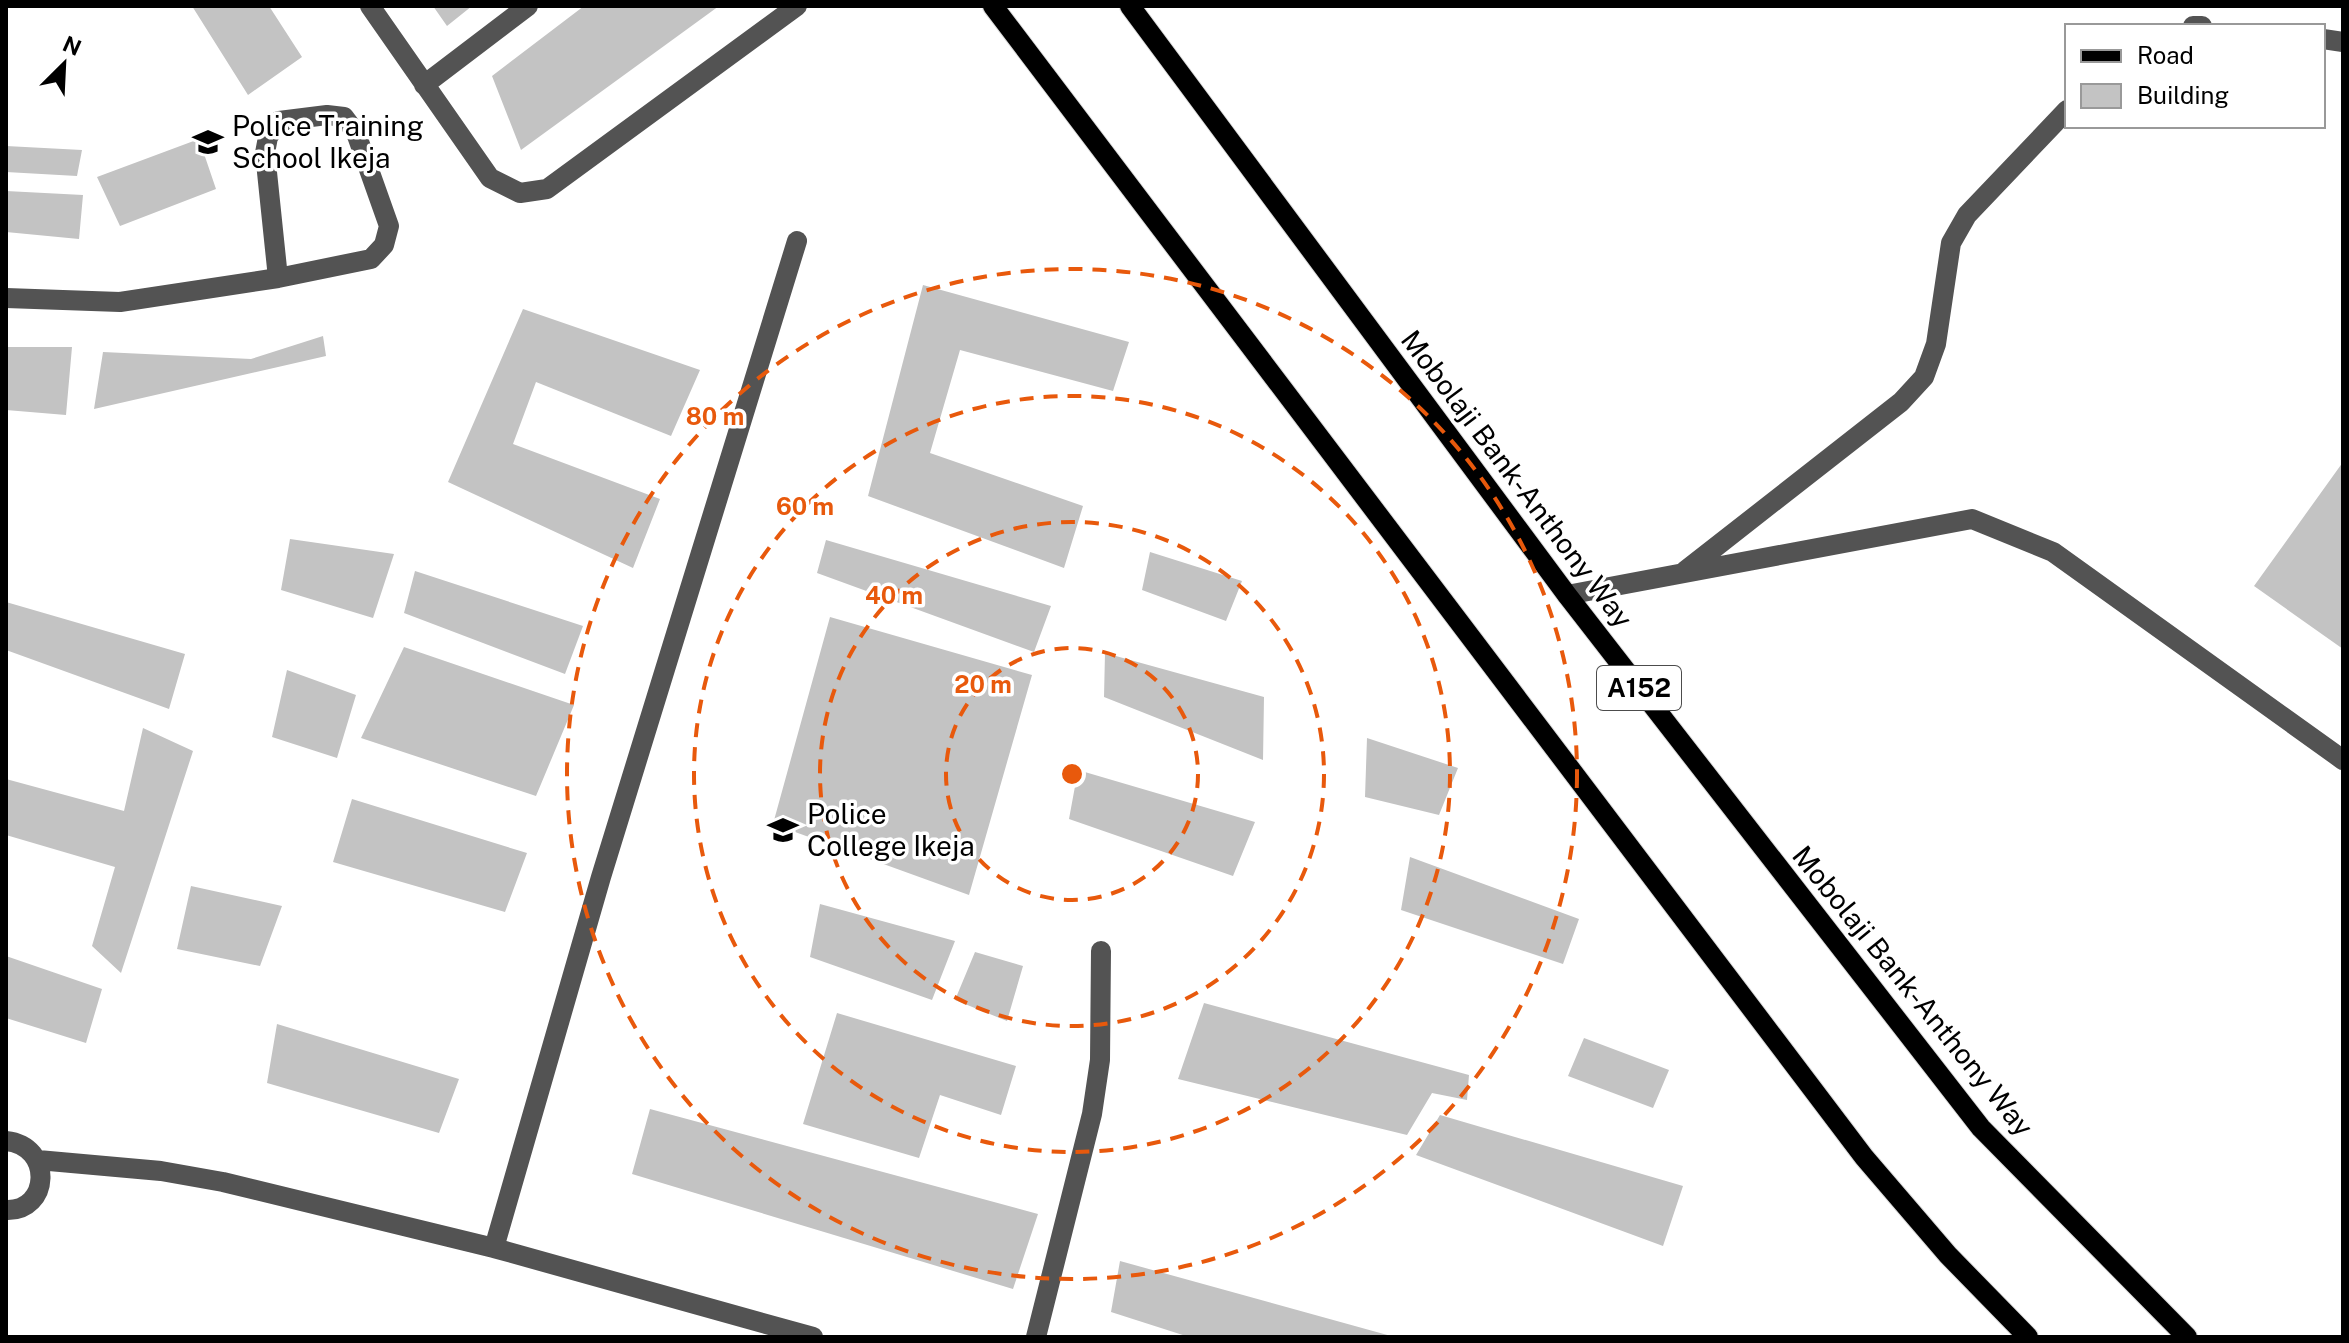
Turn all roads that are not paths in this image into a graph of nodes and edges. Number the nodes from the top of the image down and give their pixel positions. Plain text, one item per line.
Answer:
1 (370, 6) edge
2 (528, 6) edge
3 (797, 6) edge
4 (993, 6) edge
5 (1130, 6) edge
6 (424, 85) junction
7 (2065, 112) edge
8 (797, 241) dead end
9 (278, 278) junction
10 (6, 298) edge
11 (1681, 573) junction
12 (1567, 595) junction
13 (2343, 760) edge
14 (1101, 951) dead end
15 (6, 1141) edge
16 (38, 1160) junction
17 (6, 1210) edge
18 (494, 1248) junction
19 (813, 1337) edge
20 (1036, 1337) edge
21 (2028, 1337) edge
22 (2187, 1337) edge

1 - 6 lane
2 - 6 lane
3 - 6 lane
4 - 21 main road
5 - 12 main road, Mobolaji Bank-Anthony Way / A152
7 - 11 lane
8 - 18 lane
9 - 9 lane
9 - 10 lane
11 - 12 lane
11 - 13 lane
12 - 22 main road, Mobolaji Bank-Anthony Way / A152
14 - 20 lane
15 - 16 lane
16 - 17 lane
16 - 18 lane
18 - 19 lane

